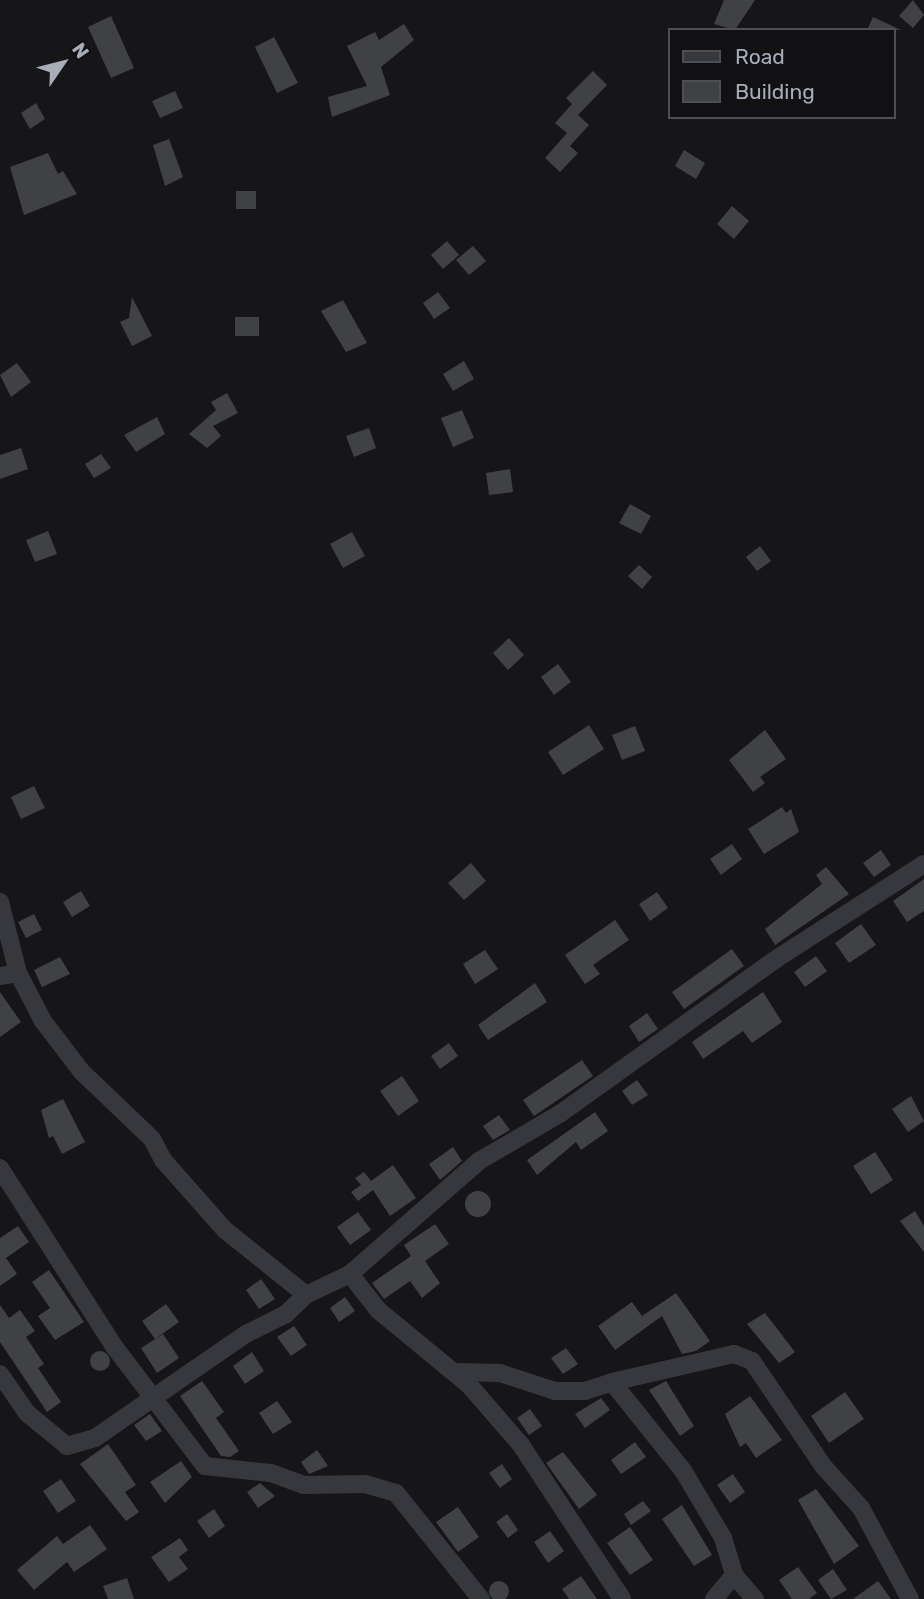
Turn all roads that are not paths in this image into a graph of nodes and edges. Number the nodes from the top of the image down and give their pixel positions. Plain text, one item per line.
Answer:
1 (924, 864) edge
2 (0, 902) edge
3 (9, 974) edge
4 (0, 1168) edge
5 (350, 1274) junction
6 (306, 1295) junction
7 (454, 1372) junction
8 (0, 1374) edge
9 (612, 1382) junction
10 (152, 1397) junction
11 (734, 1575) junction
12 (481, 1599) edge
13 (622, 1599) edge
14 (714, 1599) edge
15 (755, 1599) edge
16 (911, 1599) edge

1 - 5 street
2 - 3 street
3 - 6 street
4 - 10 street
5 - 6 street
5 - 7 street
6 - 10 street
7 - 9 street
7 - 13 street
8 - 10 street
9 - 11 street
9 - 16 street
10 - 12 street
11 - 14 street
11 - 15 street

